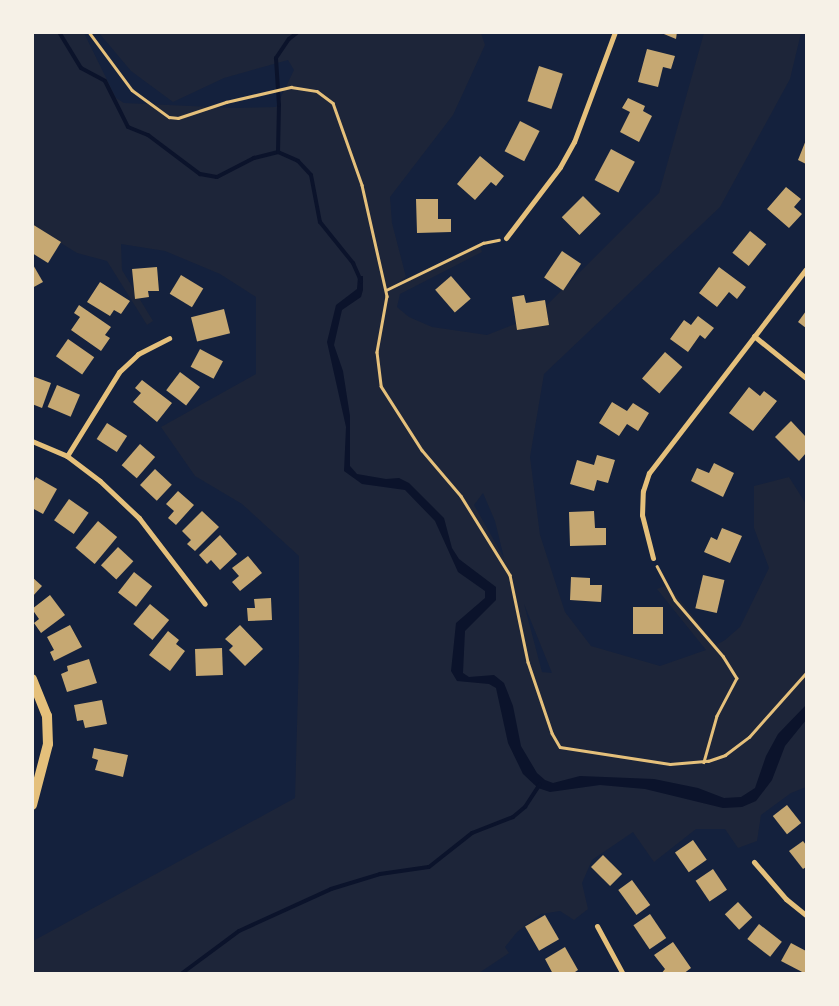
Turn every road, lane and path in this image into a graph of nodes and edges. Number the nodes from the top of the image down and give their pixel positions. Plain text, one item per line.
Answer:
1 (89, 32) edge
2 (615, 32) edge
3 (506, 238) joint
4 (806, 269) edge
5 (386, 290) junction
6 (754, 336) junction
7 (169, 338) dead end
8 (806, 378) edge
9 (32, 441) edge
10 (67, 456) junction
11 (653, 558) joint
12 (205, 604) dead end
13 (806, 673) edge
14 (32, 679) edge
15 (704, 762) junction
16 (32, 805) edge
17 (754, 862) dead end
18 (806, 915) edge
19 (597, 926) dead end
20 (623, 974) edge

1 - 5 path
2 - 3 street
3 - 5 path
4 - 6 street
5 - 15 path
6 - 8 street
6 - 11 street
7 - 10 street
9 - 10 street
10 - 12 street
11 - 15 path
13 - 15 path
14 - 16 main road
17 - 18 street
19 - 20 street

